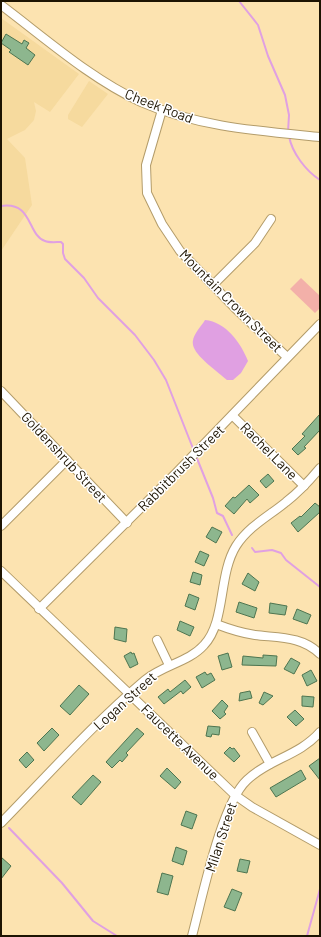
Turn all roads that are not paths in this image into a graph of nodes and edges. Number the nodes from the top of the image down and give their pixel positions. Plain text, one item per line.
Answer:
1 (1, 5) edge
2 (162, 110) junction
3 (320, 137) edge
4 (271, 219) dead end
5 (214, 285) junction
6 (320, 324) edge
7 (287, 357) junction
8 (1, 390) edge
9 (233, 416) junction
10 (67, 460) junction
11 (320, 468) edge
12 (304, 486) junction
13 (127, 523) junction
14 (1, 526) edge
15 (1, 571) edge
16 (39, 609) junction
17 (216, 624) junction
18 (157, 640) dead end
19 (320, 654) edge
20 (169, 665) junction
21 (130, 693) junction
22 (252, 732) dead end
23 (320, 732) edge
24 (270, 764) junction
25 (235, 795) junction
26 (1, 824) edge
27 (320, 845) edge
28 (192, 936) edge

1 - 2 street, Cheek Road
2 - 3 street, Cheek Road
2 - 5 street, Mountain Crown Street
4 - 5 street
5 - 7 street, Mountain Crown Street
6 - 7 street, Rabbitbrush Street
7 - 9 street, Rabbitbrush Street
8 - 10 street, Goldenshrub Street
9 - 12 street, Rachel Lane
9 - 13 street, Rabbitbrush Street
10 - 13 street, Goldenshrub Street
10 - 14 street
11 - 12 street, Logan Street
12 - 17 street, Logan Street
13 - 16 street, Rabbitbrush Street
15 - 16 street, Faucette Avenue
16 - 21 street, Faucette Avenue
17 - 19 street
17 - 20 street, Logan Street
18 - 20 street
20 - 21 street, Logan Street
21 - 25 street, Faucette Avenue
21 - 26 street, Logan Street
22 - 24 street
23 - 24 street, Milan Street
24 - 25 street, Milan Street
25 - 27 street, Faucette Avenue
25 - 28 street, Milan Street

